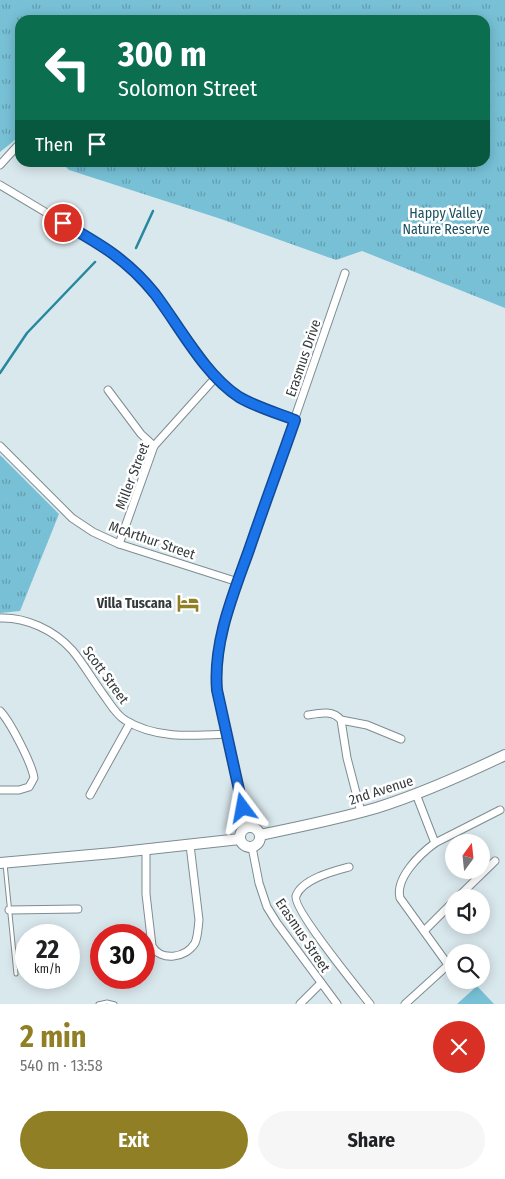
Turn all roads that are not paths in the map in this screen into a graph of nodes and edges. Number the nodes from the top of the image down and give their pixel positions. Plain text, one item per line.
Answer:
1 (15, 148) edge
2 (0, 165) edge
3 (0, 185) edge
4 (345, 273) dead end
5 (216, 377) junction
6 (108, 390) dead end
7 (295, 420) junction
8 (0, 446) edge
9 (154, 446) junction
10 (119, 544) junction
11 (238, 582) junction
12 (0, 618) edge
13 (0, 711) edge
14 (308, 715) dead end
15 (341, 720) junction
16 (130, 723) junction
17 (226, 734) junction
18 (401, 739) dead end
19 (505, 755) edge
20 (0, 790) edge
21 (416, 794) junction
22 (90, 795) dead end
23 (500, 810) dead end
24 (361, 812) junction
25 (247, 827) junction
26 (260, 835) junction
27 (240, 839) junction
28 (435, 843) junction
29 (190, 845) junction
30 (252, 847) junction
31 (146, 850) junction
32 (495, 860) dead end
33 (3, 863) edge
34 (349, 867) dead end
35 (466, 889) edge
36 (9, 910) junction
37 (78, 910) dead end
38 (445, 910) edge
39 (424, 931) junction
40 (445, 961) edge
41 (15, 965) edge
42 (445, 968) edge
43 (321, 983) junction
44 (98, 1004) edge
45 (115, 1004) edge
46 (300, 1004) edge
47 (337, 1004) edge
48 (370, 1004) edge
49 (405, 1004) edge

1 - 2 street
3 - 5 street
4 - 7 street, Erasmus Drive
5 - 7 street
5 - 9 street, Miller Street
6 - 9 street
7 - 11 street, Erasmus Drive
8 - 10 street, McArthur Street
9 - 10 street, Miller Street
10 - 11 street, McArthur Street
11 - 17 street, Erasmus Drive
12 - 16 street, Scott Street
13 - 20 street
14 - 15 street
15 - 18 street
15 - 24 street
16 - 17 street, Scott Street
16 - 22 street
17 - 25 street, Erasmus Drive
19 - 21 street, 2nd Avenue
21 - 24 street, 2nd Avenue
21 - 28 street
23 - 28 street
24 - 26 street, 2nd Avenue
25 - 26 street
25 - 27 street
26 - 30 street
27 - 29 street
27 - 30 street
28 - 39 street
29 - 31 street
29 - 31 street
30 - 43 street, Erasmus Street
31 - 33 street
32 - 35 street
33 - 36 lane
34 - 48 street
36 - 37 street
36 - 41 lane
38 - 39 street
39 - 40 street
42 - 49 street
43 - 46 street
43 - 47 street, Erasmus Street
44 - 45 lane

